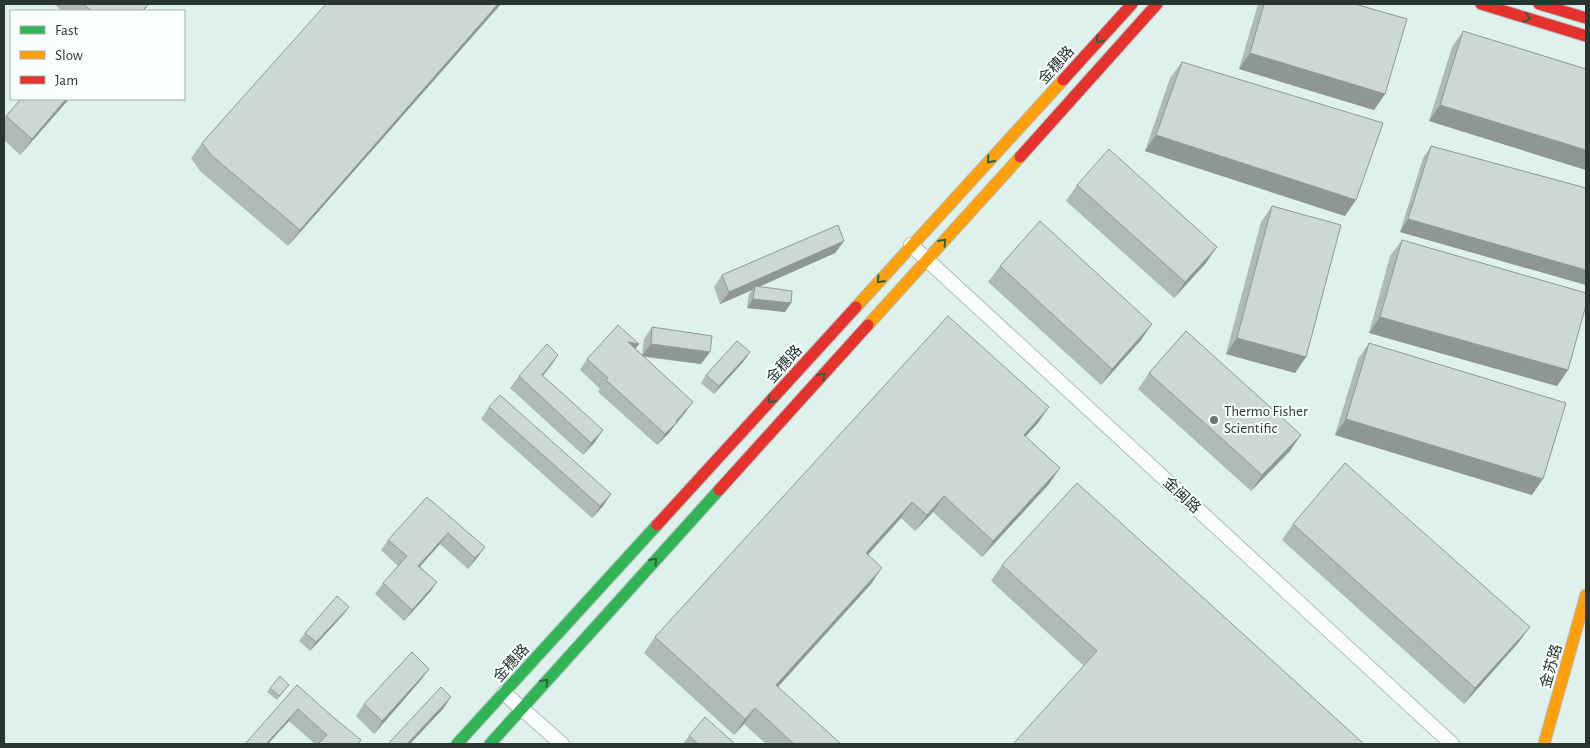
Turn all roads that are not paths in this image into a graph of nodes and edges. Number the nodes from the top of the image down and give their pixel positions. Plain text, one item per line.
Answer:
1 (1132, 4) edge
2 (1157, 4) edge
3 (1481, 4) edge
4 (1539, 4) edge
5 (1586, 18) edge
6 (1586, 36) edge
7 (911, 245) junction
8 (927, 260) junction
9 (1586, 595) edge
10 (504, 693) junction
11 (522, 708) junction
12 (457, 744) edge
13 (490, 744) edge
14 (562, 744) edge
15 (1452, 744) edge
16 (1544, 744) edge

1 -> 7 street, 金穗路
8 -> 2 street
3 -> 6 street
4 - 5 street
7 - 8 street, 金闽路
7 -> 10 street, 金穗路
11 -> 8 street
8 - 15 street, 金闽路
9 - 16 street, 金苏路
10 - 11 street
10 - 12 street, 金穗路
11 - 13 street
11 - 14 street

